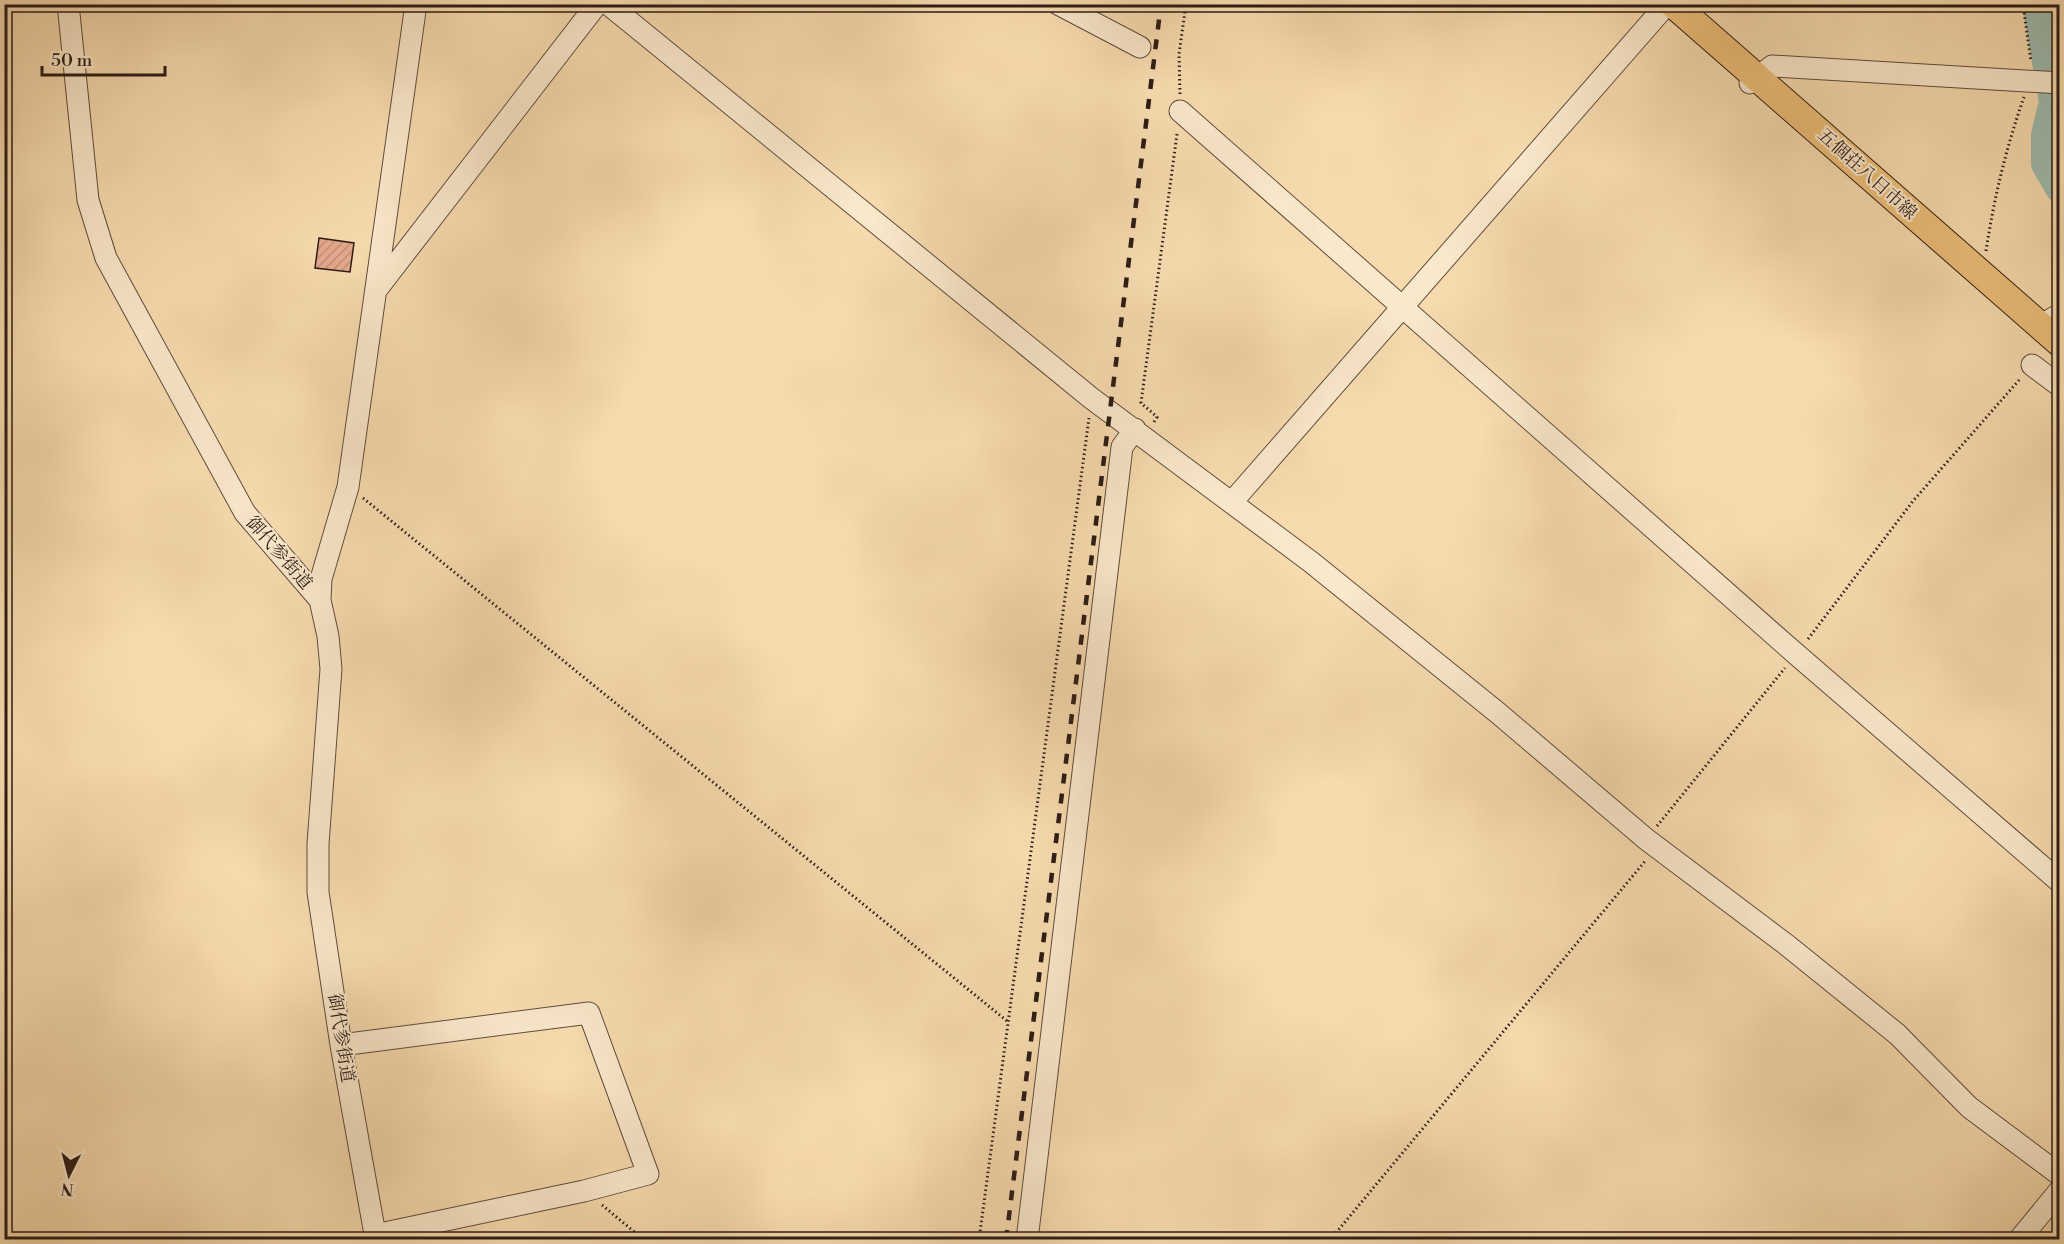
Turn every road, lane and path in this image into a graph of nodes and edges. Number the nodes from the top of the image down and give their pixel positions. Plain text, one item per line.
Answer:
1 (68, 4) edge
2 (416, 4) edge
3 (597, 4) edge
4 (608, 4) edge
5 (1058, 4) edge
6 (1186, 4) edge
7 (1667, 4) edge
8 (1673, 4) edge
9 (2023, 4) edge
10 (1140, 47) dead end
11 (1753, 79) junction
12 (2034, 80) junction
13 (2060, 83) edge
14 (1180, 111) junction
15 (1979, 274) junction
16 (377, 289) junction
17 (1402, 307) junction
18 (2053, 325) edge
19 (2032, 365) joint
20 (2060, 386) edge
21 (1091, 398) junction
22 (1140, 433) junction
23 (348, 487) junction
24 (1232, 502) junction
25 (320, 600) junction
26 (1796, 654) junction
27 (1652, 843) junction
28 (2060, 882) edge
29 (1007, 1021) junction
30 (341, 1045) junction
31 (2060, 1175) edge
32 (2060, 1190) edge
33 (584, 1191) junction
34 (375, 1237) edge
35 (644, 1239) edge
36 (979, 1239) edge
37 (1027, 1239) edge
38 (1330, 1239) edge
39 (2019, 1239) edge

1 - 25 street, 御代参街道
2 - 16 street
3 - 16 street
4 - 21 street
5 - 10 street
6 - 14 path
7 - 17 street
8 - 11 main road, 五個荘八日市線
9 - 12 path
11 - 12 street
11 - 15 main road, 五個荘八日市線
12 - 13 street
12 - 15 path
14 - 17 street
14 - 22 path
15 - 18 main road, 五個荘八日市線
16 - 23 street
17 - 24 street
17 - 26 street
19 - 20 street
19 - 26 path
21 - 22 street
21 - 29 path
22 - 24 street
22 - 37 street
23 - 25 street
23 - 29 path
24 - 27 street
25 - 30 street, 御代参街道
26 - 27 path
26 - 28 street
27 - 31 street
27 - 38 path
29 - 36 path
30 - 33 street
30 - 34 street, 御代参街道
32 - 39 street
33 - 34 street
33 - 35 path

